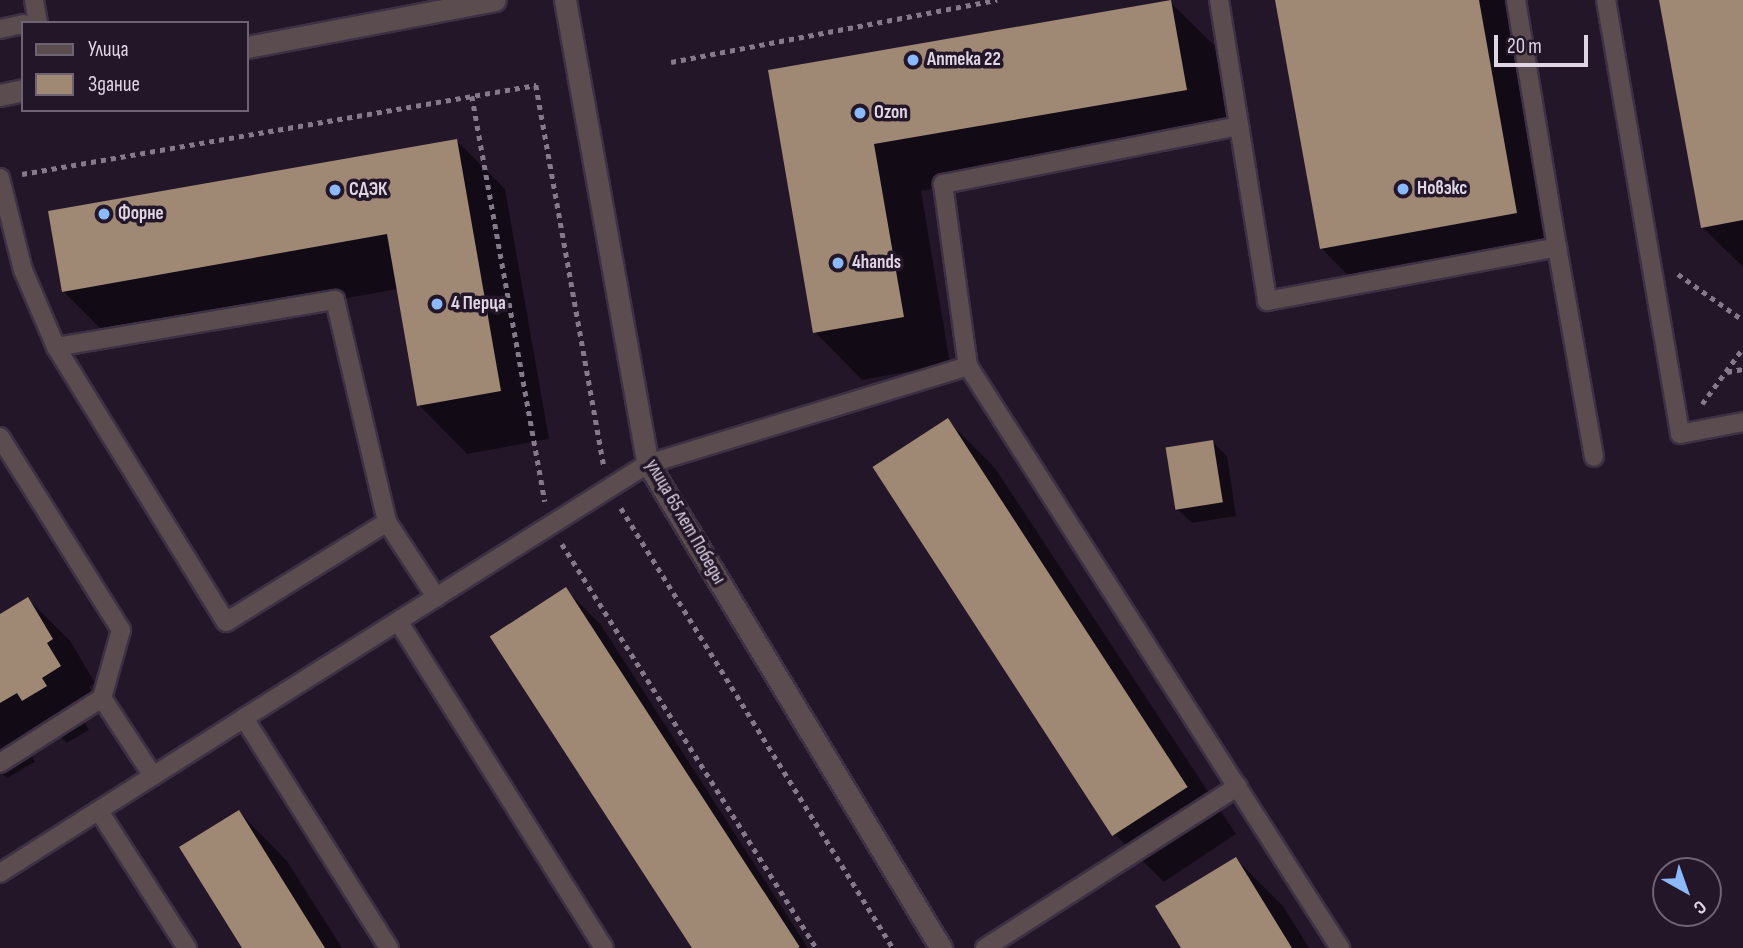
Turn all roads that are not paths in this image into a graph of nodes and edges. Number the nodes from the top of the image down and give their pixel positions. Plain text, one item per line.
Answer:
1 (34, 0) edge
2 (495, 0) edge
3 (565, 0) edge
4 (1219, 0) edge
5 (1516, 0) edge
6 (1606, 0) edge
7 (32, 21) edge
8 (21, 25) edge
9 (0, 29) edge
10 (248, 47) edge
11 (21, 90) edge
12 (0, 95) edge
13 (1238, 126) junction
14 (7, 177) edge
15 (1557, 247) junction
16 (56, 347) junction
17 (968, 366) junction
18 (1743, 422) edge
19 (3, 448) edge
20 (1594, 457) dead end
21 (648, 464) junction
22 (387, 522) junction
23 (436, 597) junction
24 (398, 621) junction
25 (102, 698) junction
26 (244, 718) junction
27 (0, 763) edge
28 (153, 776) junction
29 (1238, 786) junction
30 (99, 811) junction
31 (0, 873) edge
32 (187, 948) edge
33 (390, 948) edge
34 (604, 948) edge
35 (941, 948) edge
36 (985, 948) edge
37 (1340, 948) edge

1 - 7 lane
2 - 10 street
3 - 21 street, улица 65 лет Победы
4 - 13 lane
5 - 15 lane
6 - 18 lane
8 - 9 lane
11 - 12 street
13 - 15 lane
13 - 17 lane
14 - 16 lane
15 - 20 lane
16 - 22 lane
16 - 22 lane
17 - 21 lane
17 - 29 lane
19 - 25 lane
21 - 23 lane
21 - 35 street, улица 65 лет Победы
22 - 23 lane
23 - 24 lane
24 - 26 lane
24 - 34 lane
25 - 27 lane
25 - 28 lane
26 - 28 lane
26 - 33 lane
28 - 30 lane
29 - 36 lane
29 - 37 lane
30 - 31 lane
30 - 32 lane

